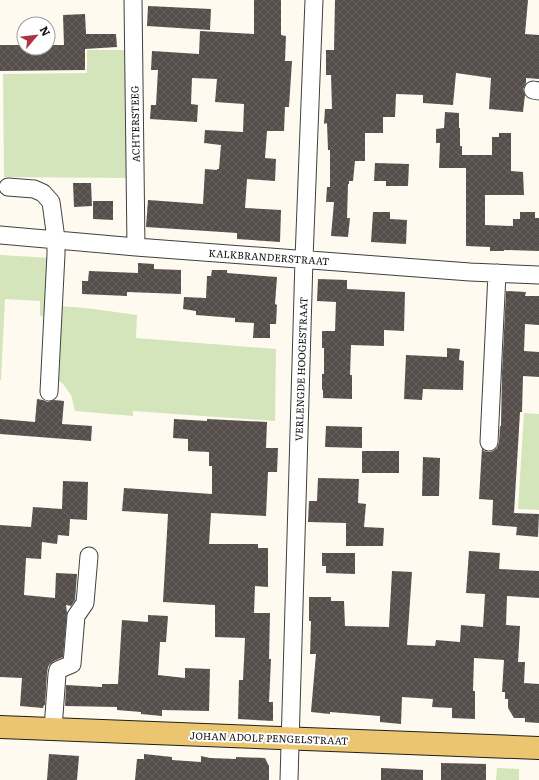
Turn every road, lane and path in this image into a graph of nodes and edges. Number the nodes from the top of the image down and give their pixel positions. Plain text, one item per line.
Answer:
1 (133, 0) edge
2 (314, 0) edge
3 (8, 187) dead end
4 (0, 235) edge
5 (56, 240) junction
6 (136, 247) junction
7 (304, 259) junction
8 (497, 273) junction
9 (539, 276) edge
10 (49, 392) dead end
11 (489, 442) dead end
12 (89, 556) dead end
13 (0, 727) edge
14 (53, 728) junction
15 (290, 739) junction
16 (539, 748) edge
17 (289, 780) edge

1 - 6 street, ACHTERSTEEG
2 - 7 street, VERLENGDE HOOGESTRAAT
3 - 5 street
4 - 5 street, KALKBRANDERSTRAAT
5 - 6 street, KALKBRANDERSTRAAT
5 - 10 street
6 - 7 street, KALKBRANDERSTRAAT
7 - 8 street, KALKBRANDERSTRAAT
7 - 15 street, VERLENGDE HOOGESTRAAT
8 - 9 street, KALKBRANDERSTRAAT
8 - 11 street
12 - 14 street
13 - 14 main road, JOHAN ADOLF PENGELSTRAAT
14 - 15 main road, JOHAN ADOLF PENGELSTRAAT
15 - 16 main road, JOHAN ADOLF PENGELSTRAAT
15 - 17 street, VERLENGDE HOOGESTRAAT

